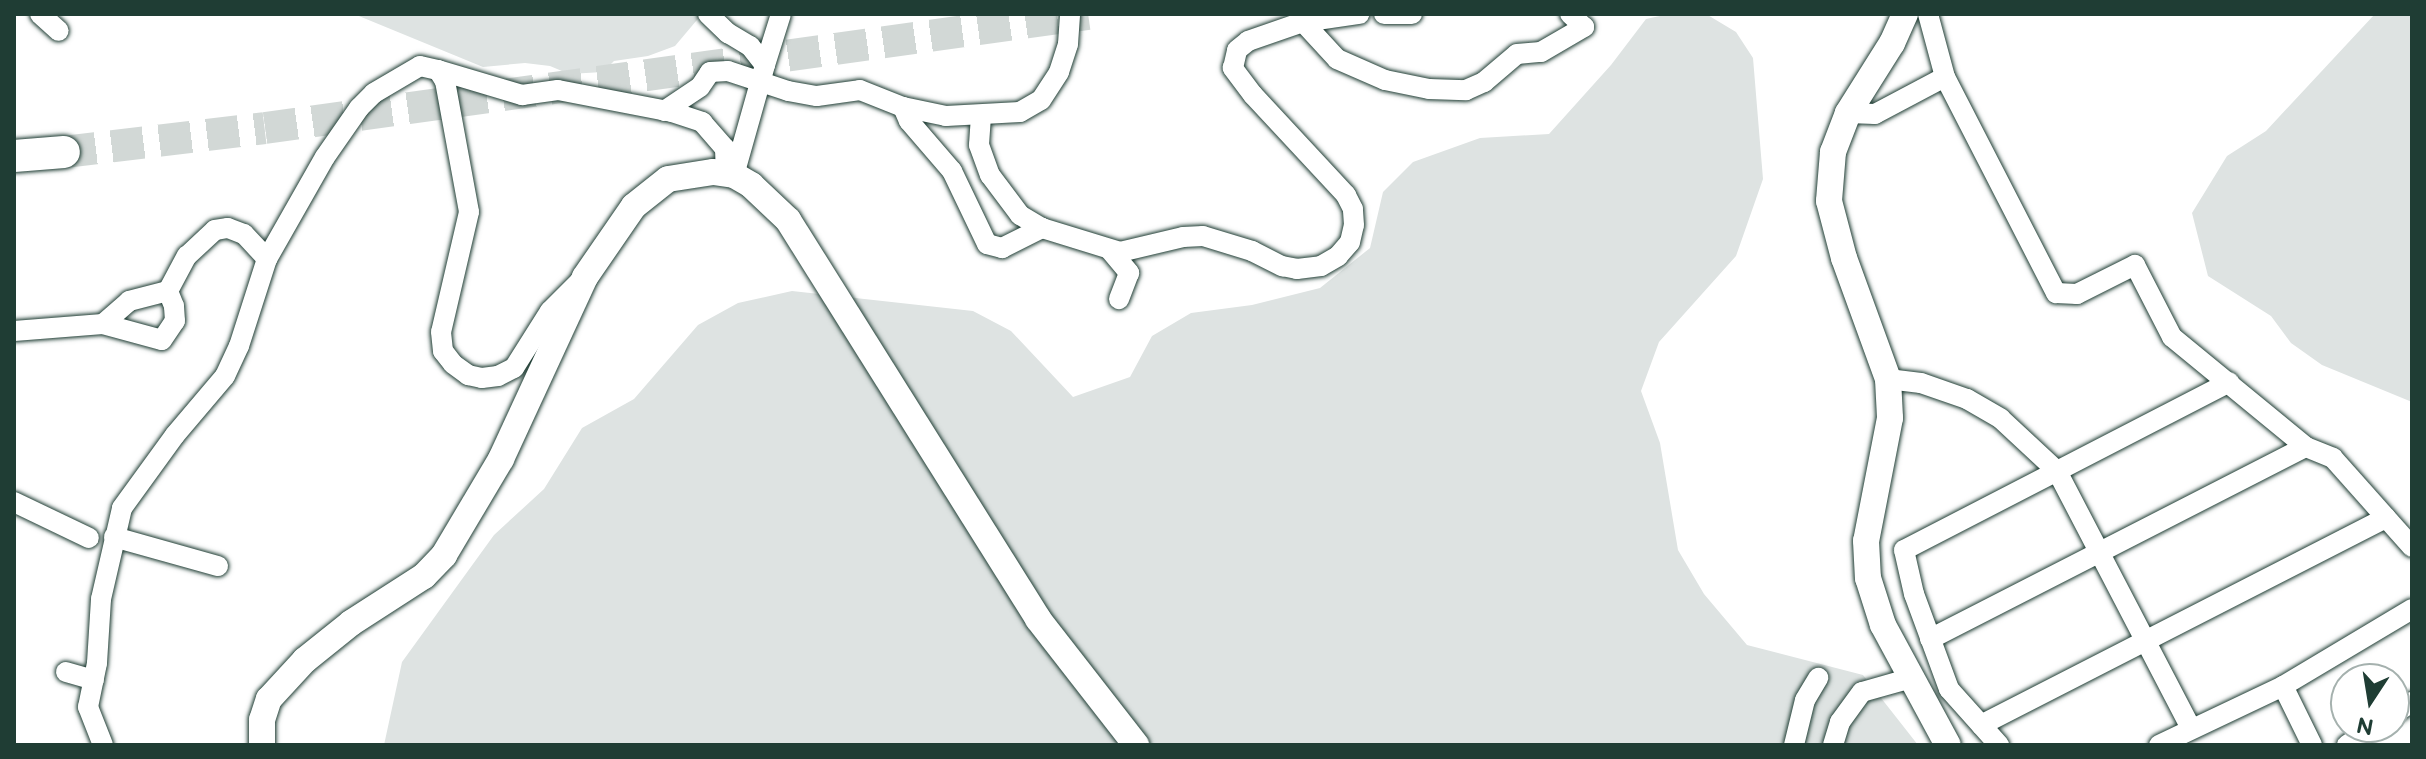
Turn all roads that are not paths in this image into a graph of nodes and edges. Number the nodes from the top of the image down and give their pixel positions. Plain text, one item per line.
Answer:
1 (40, 14) edge
2 (708, 14) edge
3 (781, 14) edge
4 (1070, 14) edge
5 (1359, 14) edge
6 (1384, 14) edge
7 (1412, 14) edge
8 (1570, 14) edge
9 (1905, 14) edge
10 (1928, 14) edge
11 (1303, 22) junction
12 (59, 31) dead end
13 (438, 70) junction
14 (762, 74) junction
15 (1945, 77) junction
16 (903, 107) junction
17 (664, 111) junction
18 (1848, 113) junction
19 (981, 116) junction
20 (64, 152) tunnel mouth
21 (14, 156) edge
22 (730, 175) junction
23 (1042, 228) junction
24 (1110, 250) junction
25 (267, 259) junction
26 (585, 277) junction
27 (168, 291) junction
28 (1119, 299) dead end
29 (103, 324) junction
30 (14, 331) edge
31 (1888, 379) junction
32 (2229, 382) junction
33 (2306, 447) junction
34 (2057, 471) junction
35 (14, 502) edge
36 (2386, 518) junction
37 (114, 537) junction
38 (89, 538) dead end
39 (2412, 547) edge
40 (2101, 553) junction
41 (218, 566) dead end
42 (2412, 609) edge
43 (2145, 638) junction
44 (1930, 639) junction
45 (66, 672) dead end
46 (1818, 678) dead end
47 (1911, 678) junction
48 (94, 680) junction
49 (2283, 686) junction
50 (1981, 725) junction
51 (2191, 728) junction
52 (103, 745) edge
53 (262, 745) edge
54 (1136, 745) edge
55 (1794, 745) edge
56 (1833, 745) edge
57 (1948, 745) edge
58 (1999, 745) edge
59 (2159, 745) edge
60 (2312, 745) edge

1 - 12 street
2 - 14 street
3 - 14 street
4 - 19 street
5 - 11 street
6 - 7 street
8 - 11 street
9 - 18 street
10 - 15 street
11 - 24 street
13 - 17 street
13 - 25 street
13 - 26 street
14 - 16 street
14 - 17 street
14 - 22 street
15 - 18 street
15 - 32 street
16 - 19 street
16 - 23 street
17 - 22 street
18 - 31 street
19 - 23 street
20 - 21 main road
22 - 26 street
22 - 54 street
23 - 24 street
24 - 28 street
25 - 27 street
25 - 37 street
26 - 53 street
27 - 29 street
27 - 29 street
29 - 30 street
31 - 34 street
31 - 47 street
32 - 33 street
32 - 34 street
33 - 36 street
33 - 40 street
34 - 40 street
34 - 44 street
35 - 38 street
36 - 39 street
36 - 43 street
37 - 41 street
37 - 48 street
40 - 43 street
40 - 44 street
42 - 49 street
43 - 50 street
43 - 51 street
44 - 50 street
45 - 48 street
46 - 55 street
47 - 56 street
47 - 57 street
48 - 52 street
49 - 51 street
49 - 60 street
50 - 58 street
51 - 59 street

